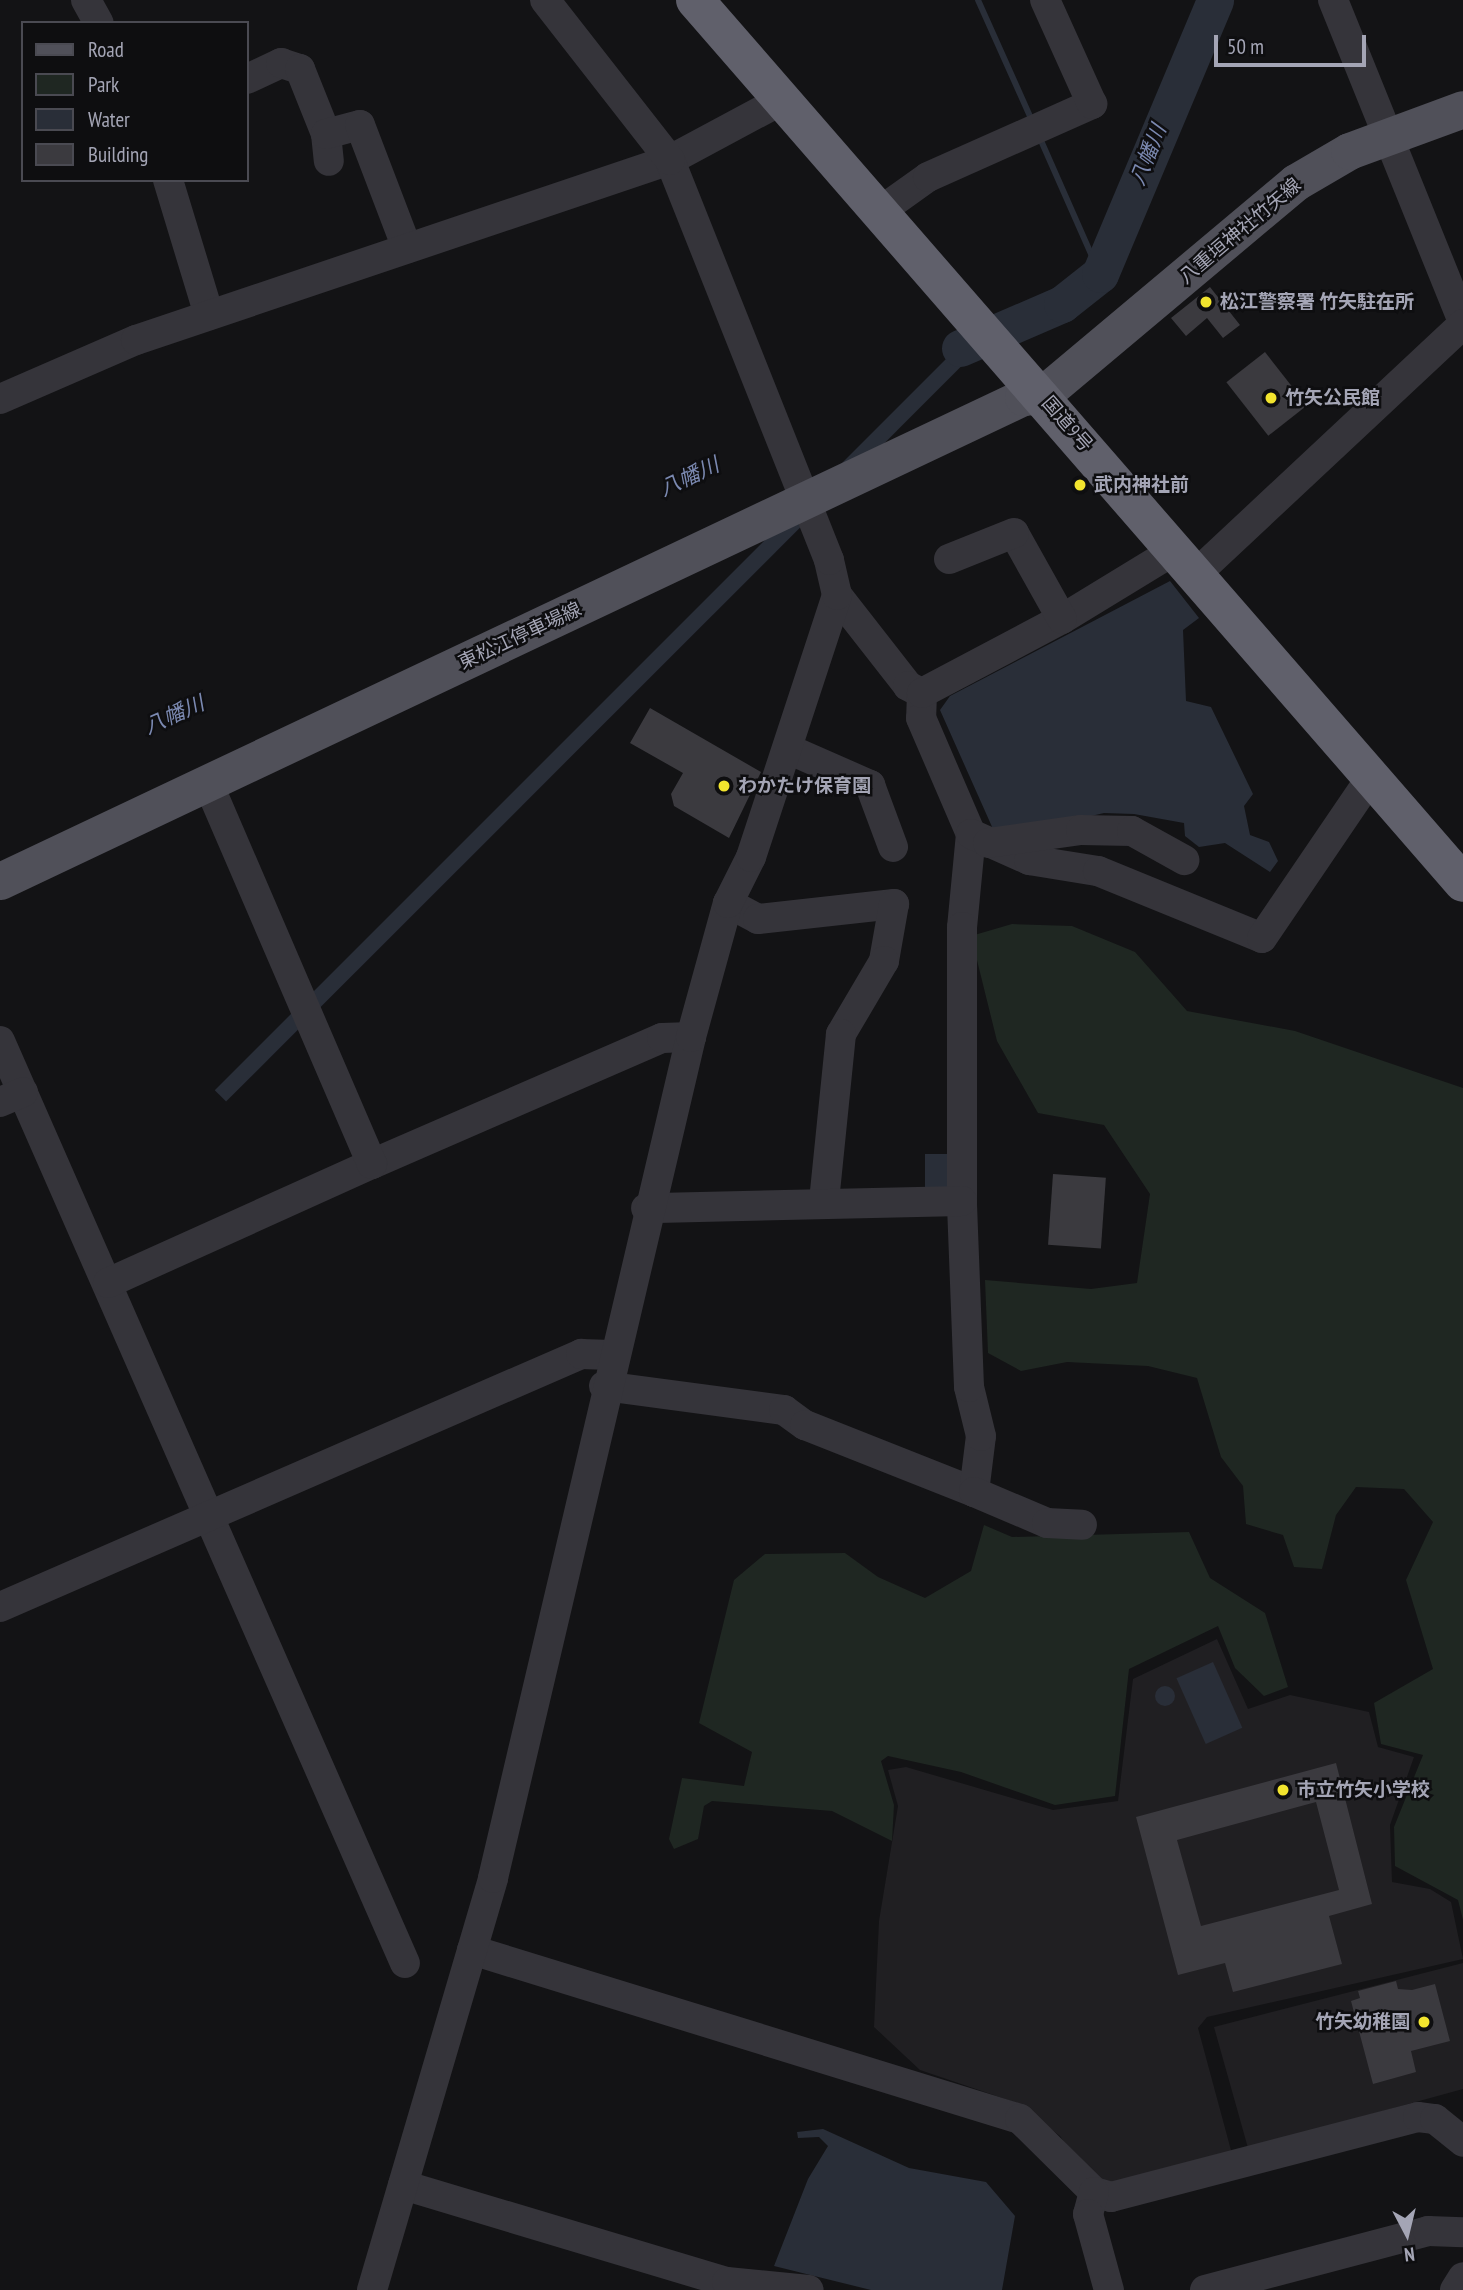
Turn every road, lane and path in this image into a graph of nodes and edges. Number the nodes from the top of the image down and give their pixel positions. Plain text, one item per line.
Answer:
1 (86, 0) edge
2 (545, 0) edge
3 (695, 0) edge
4 (1045, 0) edge
5 (1333, 0) edge
6 (98, 21) edge
7 (248, 79) edge
8 (780, 101) junction
9 (1463, 109) edge
10 (1388, 135) junction
11 (670, 160) junction
12 (169, 182) edge
13 (879, 212) junction
14 (407, 248) junction
15 (209, 315) junction
16 (1463, 323) edge
17 (1042, 395) junction
18 (0, 399) edge
19 (805, 502) junction
20 (949, 559) dead end
21 (1186, 562) junction
22 (837, 595) junction
23 (1062, 619) junction
24 (922, 693) junction
25 (788, 749) junction
26 (1372, 776) junction
27 (208, 783) junction
28 (979, 838) junction
29 (893, 847) dead end
30 (1184, 860) dead end
31 (0, 881) edge
32 (1463, 883) edge
33 (728, 903) junction
34 (691, 1037) junction
35 (0, 1041) edge
36 (12, 1097) edge
37 (372, 1164) junction
38 (824, 1201) junction
39 (962, 1201) junction
40 (646, 1208) junction
41 (108, 1283) junction
42 (611, 1355) junction
43 (604, 1386) junction
44 (974, 1492) junction
45 (210, 1515) junction
46 (1082, 1525) dead end
47 (0, 1607) edge
48 (472, 1950) junction
49 (405, 1963) dead end
50 (1463, 2142) edge
51 (403, 2185) junction
52 (1094, 2192) junction
53 (1463, 2232) edge
54 (1463, 2277) edge
55 (372, 2290) edge
56 (809, 2290) edge
57 (1109, 2290) edge
58 (1205, 2290) edge
59 (1455, 2290) edge

1 - 6 street
2 - 11 street
3 - 8 highway, 国道9号
4 - 13 street
5 - 10 street
7 - 14 street
8 - 11 street
8 - 13 highway, 国道9号
9 - 10 main road, 八重垣神社竹矢線
10 - 16 street
10 - 17 main road, 八重垣神社竹矢線
11 - 14 street
11 - 19 street
12 - 15 street
13 - 17 highway, 国道9号
14 - 15 street
15 - 18 street
16 - 21 street
17 - 19 main road, 東松江停車場線
17 - 21 highway, 国道9号
19 - 22 street
19 - 27 main road, 東松江停車場線
20 - 23 street
21 - 23 street
21 - 26 highway, 国道9号
22 - 24 street
22 - 25 street
23 - 24 street
24 - 28 street
25 - 29 street
25 - 33 street
26 - 28 street
26 - 32 highway, 国道9号
27 - 31 main road, 東松江停車場線
27 - 37 street
28 - 30 street
28 - 39 street
33 - 34 street
33 - 38 street
34 - 37 street
34 - 40 street
35 - 36 street
36 - 41 street
37 - 41 street
38 - 39 street
38 - 40 street
39 - 44 street
40 - 42 street
41 - 45 street
42 - 43 street
42 - 45 street
43 - 44 street
43 - 48 street
44 - 46 street
45 - 47 street
45 - 49 street
48 - 51 street
48 - 52 street
50 - 52 street
51 - 55 street
51 - 56 street
52 - 57 street
53 - 58 street
54 - 59 street

